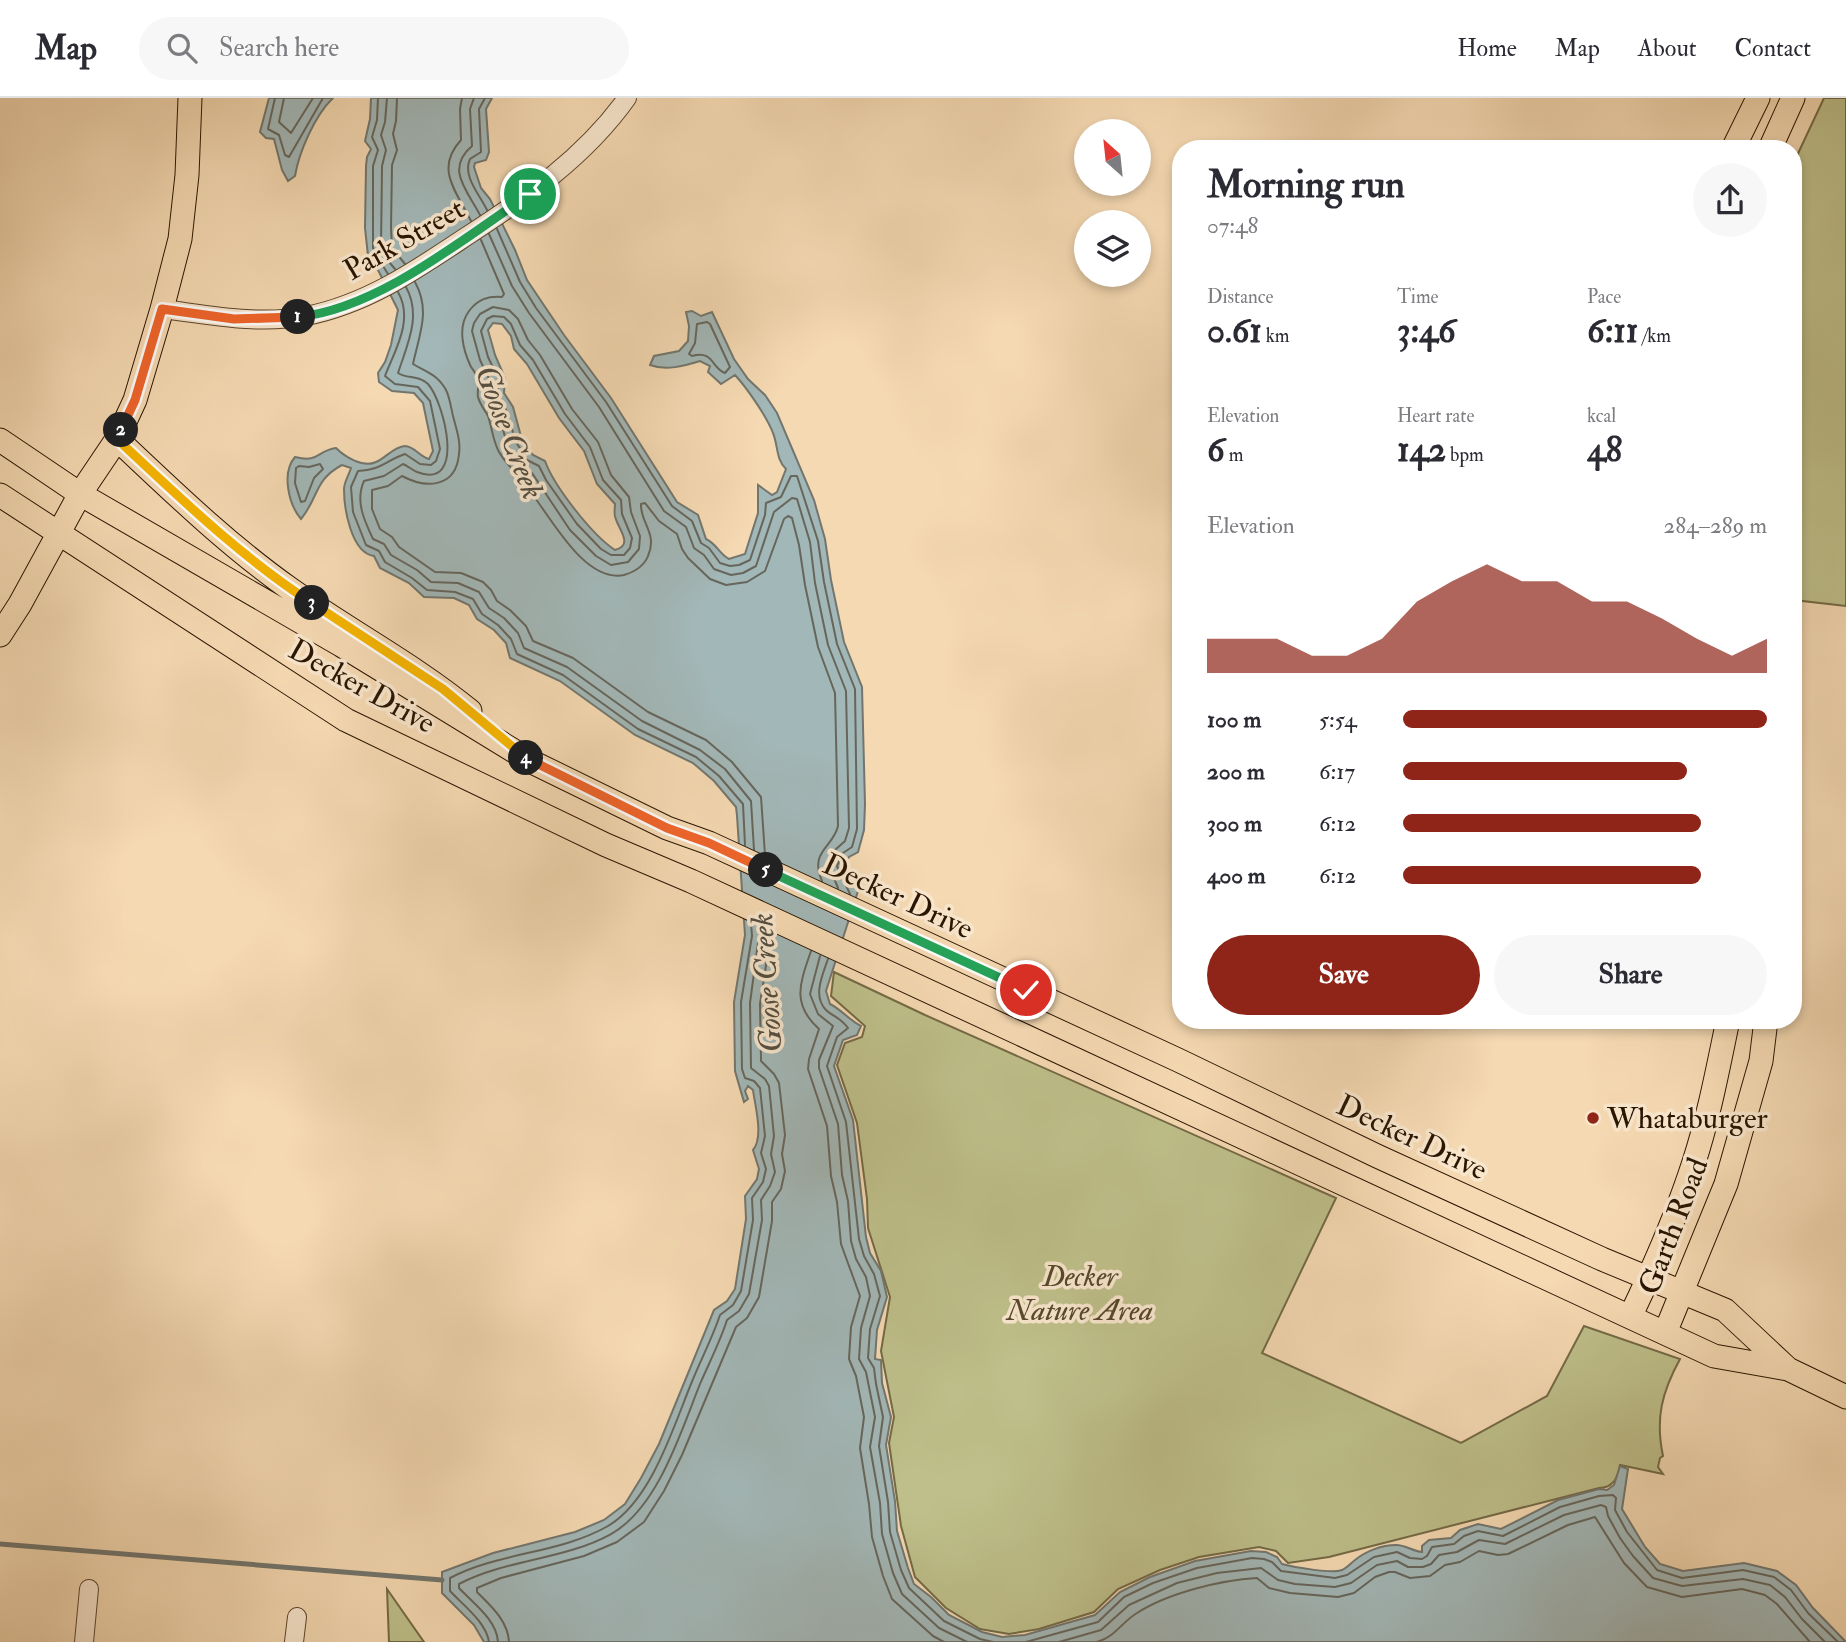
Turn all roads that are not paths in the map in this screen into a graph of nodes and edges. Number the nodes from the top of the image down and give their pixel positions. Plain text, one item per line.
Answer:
1 (190, 98) edge
2 (627, 98) edge
3 (1758, 98) edge
4 (1793, 98) edge
5 (1742, 140) edge
6 (1774, 140) edge
7 (162, 309) junction
8 (117, 439) junction
9 (0, 440) edge
10 (80, 494) junction
11 (0, 495) edge
12 (59, 533) junction
13 (0, 635) edge
14 (531, 762) junction
15 (1726, 1029) edge
16 (1765, 1029) edge
17 (1649, 1278) junction
18 (1681, 1292) junction
19 (1630, 1317) junction
20 (1665, 1333) junction
21 (1788, 1369) junction
22 (1846, 1397) edge
23 (89, 1588) dead end
24 (296, 1617) dead end
25 (84, 1642) edge
26 (294, 1642) edge

1 - 7 main road
2 - 7 street, Park Street
3 - 5 main road
4 - 6 main road
7 - 8 main road
8 - 10 main road
8 - 14 main road
9 - 10 main road, Decker Drive
10 - 12 main road
10 - 14 main road, Decker Drive
11 - 12 main road, Decker Drive
12 - 13 main road
12 - 19 main road, Decker Drive
14 - 17 main road, Decker Drive
15 - 17 main road, Garth Road
16 - 18 main road, Garth Road
17 - 18 main road, Decker Drive
17 - 19 main road, Garth Road
18 - 20 main road, Garth Road
18 - 21 main road, Decker Drive
19 - 20 main road, Decker Drive
20 - 21 main road, Decker Drive
21 - 22 main road, Decker Drive
23 - 25 street
24 - 26 street

